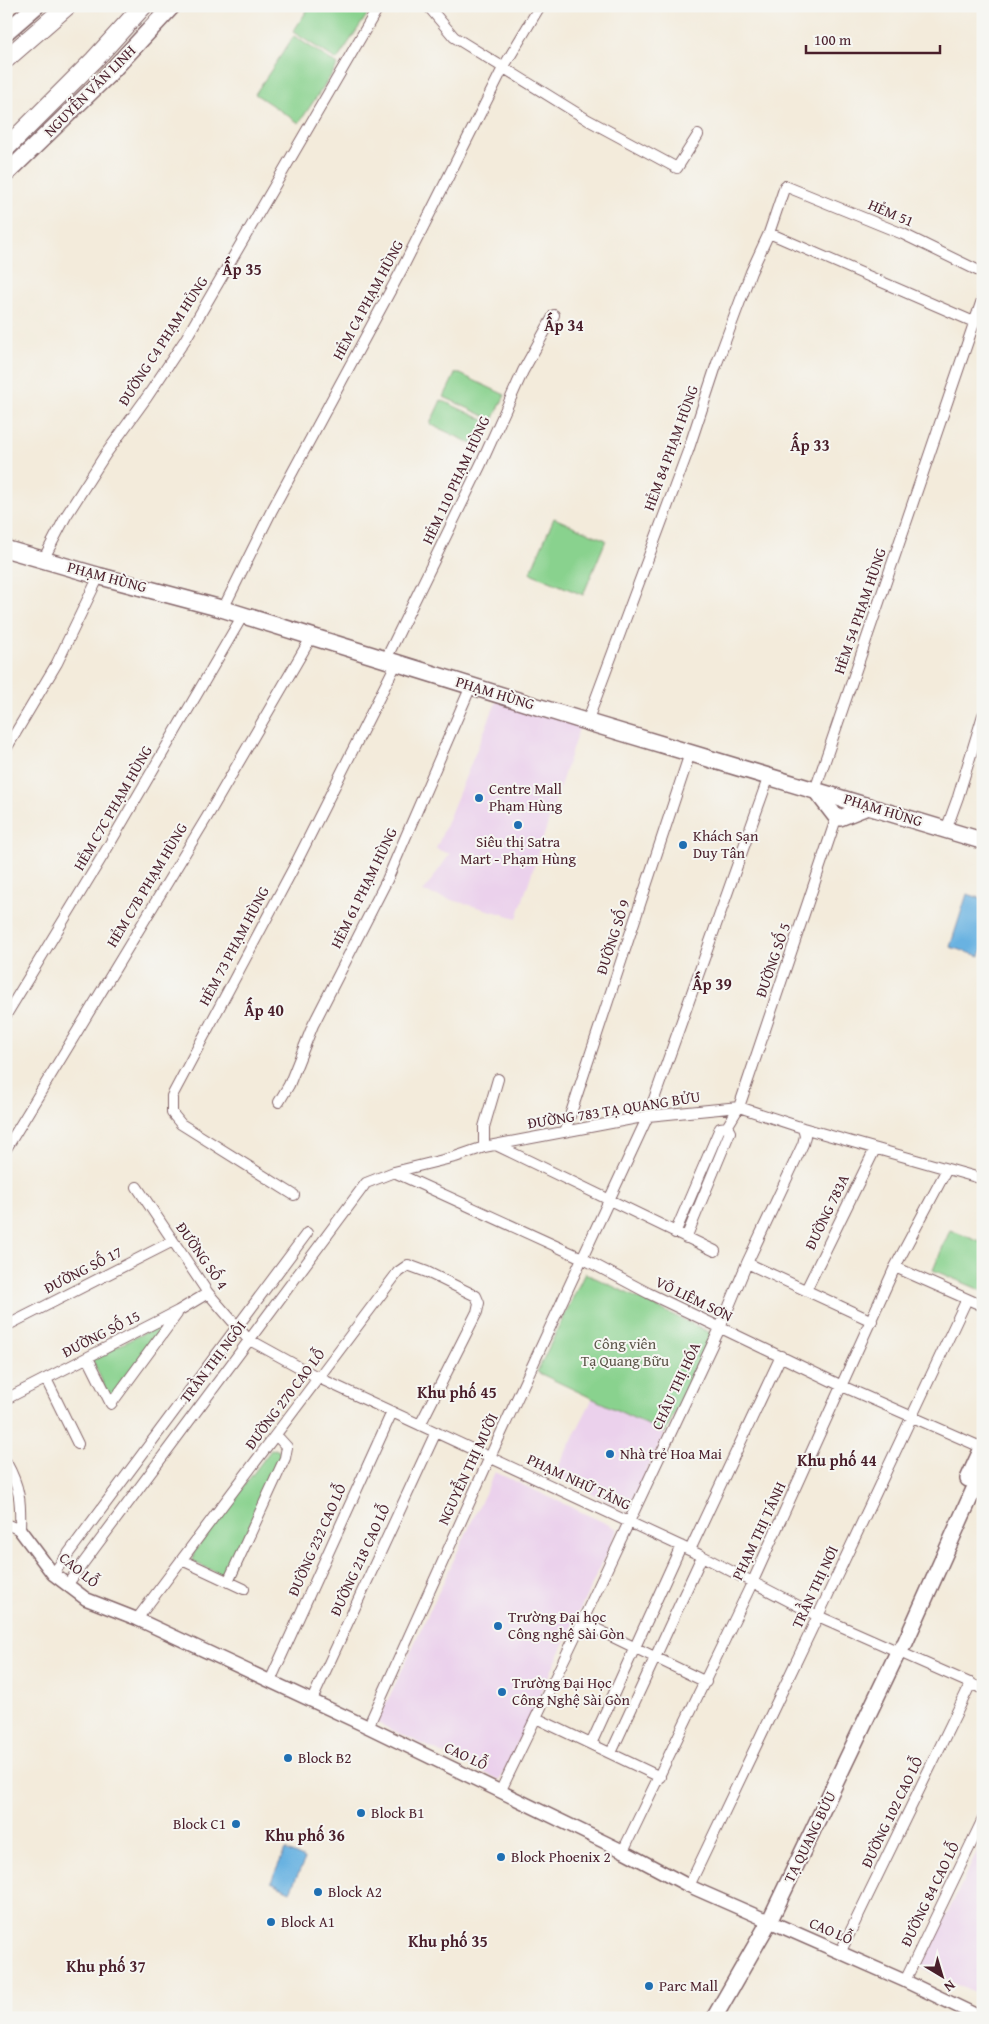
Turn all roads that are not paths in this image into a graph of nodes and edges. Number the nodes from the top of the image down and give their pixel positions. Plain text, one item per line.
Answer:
1 (36, 6) edge
2 (67, 6) edge
3 (143, 6) edge
4 (172, 6) edge
5 (379, 6) edge
6 (428, 6) edge
7 (540, 6) edge
8 (6, 32) edge
9 (6, 59) edge
10 (503, 68) junction
11 (698, 134) dead end
12 (6, 148) edge
13 (6, 174) edge
14 (785, 186) joint
15 (769, 233) junction
16 (983, 273) edge
17 (983, 297) edge
18 (554, 316) dead end
19 (974, 322) junction
20 (6, 549) edge
21 (43, 560) junction
22 (99, 576) junction
23 (224, 609) junction
24 (243, 615) junction
25 (312, 636) junction
26 (391, 661) junction
27 (471, 686) junction
28 (983, 715) edge
29 (587, 722) junction
30 (6, 749) edge
31 (690, 753) junction
32 (769, 776) junction
33 (815, 790) junction
34 (842, 798) junction
35 (870, 806) junction
36 (837, 819) junction
37 (946, 830) junction
38 (983, 842) edge
39 (6, 1015) edge
40 (498, 1079) dead end
41 (279, 1102) dead end
42 (740, 1107) junction
43 (648, 1116) junction
44 (727, 1127) junction
45 (803, 1128) junction
46 (565, 1131) junction
47 (496, 1145) junction
48 (484, 1146) junction
49 (6, 1149) edge
50 (875, 1149) junction
51 (947, 1169) junction
52 (394, 1172) junction
53 (983, 1180) edge
54 (137, 1187) dead end
55 (294, 1195) dead end
56 (608, 1201) junction
57 (307, 1233) dead end
58 (675, 1233) junction
59 (686, 1238) junction
60 (173, 1241) junction
61 (715, 1251) dead end
62 (582, 1258) junction
63 (748, 1263) junction
64 (895, 1267) junction
65 (806, 1290) junction
66 (208, 1293) junction
67 (967, 1299) junction
68 (983, 1306) edge
69 (178, 1312) junction
70 (872, 1321) junction
71 (6, 1326) edge
72 (237, 1327) junction
73 (720, 1328) junction
74 (248, 1339) junction
75 (780, 1356) junction
76 (88, 1358) junction
77 (319, 1378) junction
78 (46, 1379) junction
79 (842, 1386) junction
80 (6, 1399) edge
81 (392, 1412) junction
82 (912, 1417) junction
83 (420, 1425) junction
84 (436, 1432) junction
85 (276, 1435) junction
86 (78, 1444) dead end
87 (982, 1447) edge
88 (490, 1457) junction
89 (6, 1462) edge
90 (983, 1469) edge
91 (628, 1521) junction
92 (6, 1524) edge
93 (20, 1530) junction
94 (685, 1548) junction
95 (702, 1556) junction
96 (182, 1560) junction
97 (53, 1574) junction
98 (753, 1581) junction
99 (228, 1582) junction
100 (67, 1585) junction
101 (244, 1589) dead end
102 (818, 1616) junction
103 (137, 1619) junction
104 (582, 1622) junction
105 (635, 1648) junction
106 (898, 1652) junction
107 (655, 1657) junction
108 (270, 1681) junction
109 (706, 1682) junction
110 (971, 1683) junction
111 (983, 1690) edge
112 (312, 1700) junction
113 (536, 1718) junction
114 (368, 1727) junction
115 (591, 1744) junction
116 (611, 1753) junction
117 (660, 1777) junction
118 (501, 1790) junction
119 (983, 1819) edge
120 (623, 1851) junction
121 (688, 1886) junction
122 (769, 1922) junction
123 (840, 1953) junction
124 (905, 1981) junction
125 (714, 2018) edge
126 (982, 2018) edge

1 - 8 main road
2 - 9 highway
3 - 12 highway, NGUYỄN VĂN LINH
4 - 13 main road, NGUYỄN VĂN LINH
5 - 21 street, ĐƯỜNG C4 PHẠM HỦNG
6 - 10 street
7 - 10 street, HẺM C4 PHẠM HÙNG
10 - 11 street
10 - 23 street, HẺM C4 PHẠM HÙNG
14 - 15 street, HẺM 84 PHẠM HÙNG
14 - 16 street, HẺM 51
15 - 19 street
15 - 29 street, HẺM 84 PHẠM HÙNG
17 - 19 street, HẺM 54 PHẠM HÙNG
18 - 26 street, HẺM 110 PHẠM HÙNG
19 - 33 street, HẺM 54 PHẠM HÙNG
20 - 21 main road, PHẠM HÙNG
21 - 22 main road, PHẠM HÙNG
22 - 23 main road, PHẠM HÙNG
22 - 30 street
23 - 24 main road, PHẠM HÙNG
24 - 25 main road, PHẠM HÙNG
24 - 39 street, HẺM C7C PHẠM HÙNG
25 - 26 main road, PHẠM HÙNG
25 - 49 street, HẺM C7B PHẠM HÙNG
26 - 27 main road, PHẠM HÙNG
26 - 55 street, HẺM 73 PHẠM HÙNG
27 - 29 main road, PHẠM HÙNG
27 - 41 street, HẺM 61 PHẠM HÙNG
28 - 37 street
29 - 31 main road, PHẠM HÙNG
31 - 32 main road, PHẠM HÙNG
31 - 46 street, ĐƯỜNG SỐ 9
32 - 33 main road, PHẠM HÙNG
32 - 43 street, NGUYỄN THỊ MƯỜI
33 - 34 main road, PHẠM HÙNG
33 - 36 main road
34 - 35 main road, PHẠM HÙNG
34 - 36 street, ĐƯỜNG SỐ 5
35 - 36 main road
35 - 37 main road, PHẠM HÙNG
36 - 42 street, ĐƯỜNG SỐ 5
37 - 38 main road, PHẠM HÙNG
40 - 48 street
42 - 43 street, ĐƯỜNG 783 TẠ QUANG BỬU
42 - 44 street, ĐƯỜNG SỐ 5
42 - 45 street, ĐƯỜNG 783 TẠ QUANG BỬU
43 - 46 street, ĐƯỜNG 783 TẠ QUANG BỬU
43 - 56 street, NGUYỄN THỊ MƯỜI
44 - 58 street, ĐƯỜNG SỐ 5
44 - 59 street
45 - 50 street, ĐƯỜNG 783 TẠ QUANG BỬU
45 - 63 street, CHÂU THỊ HÓA
46 - 47 street, ĐƯỜNG 783 TẠ QUANG BỬU
47 - 48 street, ĐƯỜNG 783 TẠ QUANG BỬU
47 - 56 street
48 - 52 street, ĐƯỜNG 783 TẠ QUANG BỬU
50 - 51 street, ĐƯỜNG 783 TẠ QUANG BỬU
50 - 65 street, ĐƯỜNG 783A
51 - 53 street, ĐƯỜNG 783 TẠ QUANG BỬU
51 - 64 street, PHẠM THỊ TÁNH
52 - 62 street, VÕ LIÊM SƠN
52 - 74 street, TRẦN THỊ NGÔI
54 - 60 street, ĐƯỜNG SỐ 4
56 - 58 street
56 - 62 street, NGUYỄN THỊ MƯỜI
57 - 72 street, TRẦN THỊ NGÔI
58 - 59 street
59 - 61 street
60 - 66 street, ĐƯỜNG SỐ 4
60 - 71 street, ĐƯỜNG SỐ 17
62 - 73 street, VÕ LIÊM SƠN
62 - 88 street, NGUYỄN THỊ MƯỜI
63 - 65 street
63 - 73 street, CHÂU THỊ HÓA
64 - 67 street
64 - 70 street, PHẠM THỊ TÁNH
65 - 70 street
66 - 69 street, ĐƯỜNG SỐ 15
66 - 72 street, ĐƯỜNG SỐ 4
67 - 68 street
67 - 82 street, TRẦN THỊ NƠI
69 - 76 street, ĐƯỜNG SỐ 15
69 - 76 street
70 - 79 street, PHẠM THỊ TÁNH
72 - 74 street, ĐƯỜNG SỐ 4
72 - 97 street, TRẦN THỊ NGÔI
73 - 75 street, VÕ LIÊM SƠN
73 - 91 street, CHÂU THỊ HÓA
74 - 77 street, PHẠM NHỮ TĂNG
74 - 100 street, TRẦN THỊ NGÔI
75 - 79 street, VÕ LIÊM SƠN
75 - 94 street
76 - 78 street, ĐƯỜNG SỐ 15
77 - 81 street, PHẠM NHỮ TĂNG
77 - 83 street, ĐƯỜNG 270 CAO LỖ
77 - 85 street, ĐƯỜNG 270 CAO LỖ
78 - 80 street, ĐƯỜNG SỐ 15
78 - 86 street
79 - 82 street, VÕ LIÊM SƠN
79 - 98 street, PHẠM THỊ TÁNH
81 - 83 street, PHẠM NHỮ TĂNG
81 - 108 street, ĐƯỜNG 232 CAO LỖ
82 - 87 street, VÕ LIÊM SƠN
82 - 102 street, TRẦN THỊ NƠI
83 - 84 street, PHẠM NHỮ TĂNG
84 - 88 street, PHẠM NHỮ TĂNG
84 - 112 street, ĐƯỜNG 218 CAO LỖ
85 - 96 street, ĐƯỜNG 270 CAO LỖ
85 - 99 street
87 - 106 main road, TẠ QUANG BỬU
88 - 91 street, PHẠM NHỮ TĂNG
88 - 114 street, NGUYỄN THỊ MƯỜI
89 - 93 street
90 - 106 main road, TẠ QUANG BỬU
91 - 94 street, PHẠM NHỮ TĂNG
91 - 104 street, CHÂU THỊ HÓA
92 - 93 street
93 - 97 street, CAO LỖ
94 - 95 street, PHẠM NHỮ TĂNG
94 - 105 street
95 - 98 street, PHẠM NHỮ TĂNG
95 - 107 street
96 - 99 street
96 - 103 street, ĐƯỜNG 270 CAO LỖ
97 - 100 street, CAO LỖ
98 - 102 street, PHẠM NHỮ TĂNG
98 - 109 street, PHẠM THỊ TÁNH
99 - 101 street
100 - 103 street, CAO LỖ
102 - 106 street, PHẠM NHỮ TĂNG
102 - 121 street, TRẦN THỊ NƠI
103 - 108 street, CAO LỖ
104 - 105 street
104 - 113 street, CHÂU THỊ HÓA
105 - 107 street
105 - 115 street
106 - 110 street, PHẠM NHỮ TĂNG
106 - 122 main road, TẠ QUANG BỬU
107 - 109 street
107 - 116 street
108 - 112 street, CAO LỖ
109 - 117 street, PHẠM THỊ TÁNH
110 - 111 street, PHẠM NHỮ TĂNG
110 - 123 street, ĐƯỜNG 102 CAO LỖ
112 - 114 street, CAO LỖ
113 - 115 street
113 - 118 street, CHÂU THỊ HÓA
114 - 118 street, CAO LỖ
115 - 116 street
116 - 117 street
117 - 120 street, PHẠM THỊ TÁNH
118 - 120 street, CAO LỖ
119 - 124 street, ĐƯỜNG 84 CAO LỖ
120 - 121 street, CAO LỖ
121 - 122 street, CAO LỖ
122 - 123 street, CAO LỖ
122 - 125 main road, TẠ QUANG BỬU
123 - 124 street, CAO LỖ
124 - 126 street, CAO LỖ

